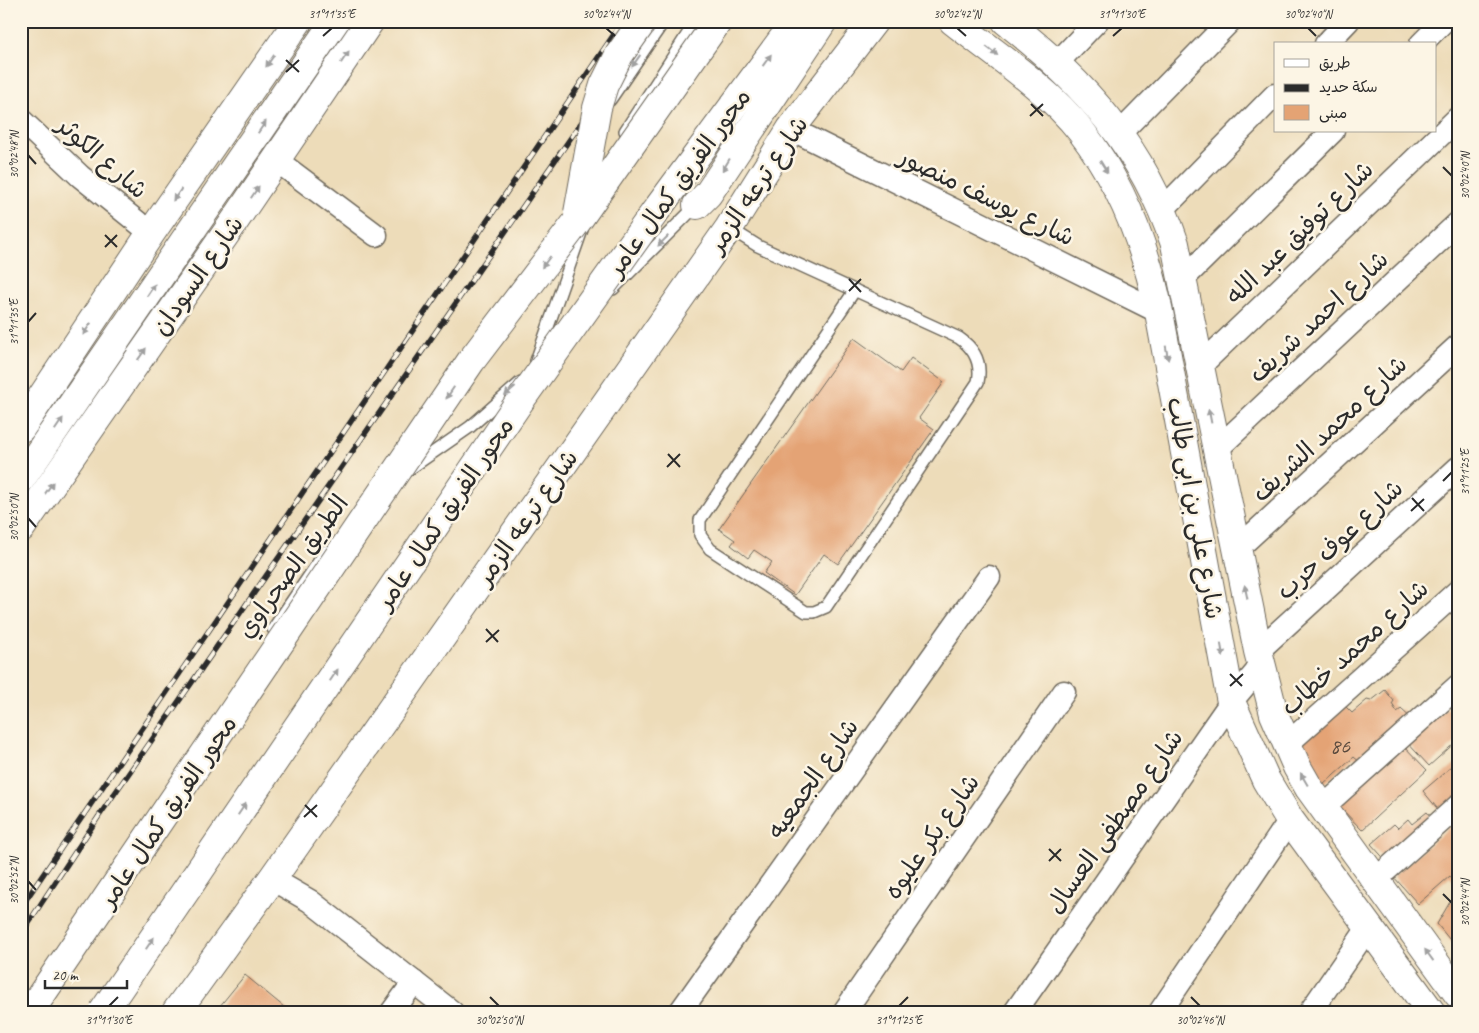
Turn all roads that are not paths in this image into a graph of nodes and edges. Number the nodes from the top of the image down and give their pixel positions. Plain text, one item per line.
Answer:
1 (298, 21) edge
2 (335, 21) edge
3 (370, 21) edge
4 (642, 21) edge
5 (664, 21) edge
6 (696, 21) edge
7 (718, 21) edge
8 (796, 21) edge
9 (823, 21) edge
10 (874, 21) edge
11 (954, 21) edge
12 (1006, 21) edge
13 (1097, 21) edge
14 (1230, 21) edge
15 (1348, 21) edge
16 (1444, 21) edge
17 (1328, 42) edge
18 (1423, 42) edge
19 (1057, 63) junction
20 (1274, 96) edge
21 (1458, 118) edge
22 (21, 120) edge
23 (791, 129) junction
24 (1332, 132) edge
25 (1118, 135) junction
26 (618, 140) dead end
27 (608, 156) dead end
28 (276, 160) junction
29 (595, 195) junction
30 (697, 206) joint
31 (1164, 209) junction
32 (1458, 223) edge
33 (576, 224) junction
34 (729, 228) junction
35 (151, 233) junction
36 (376, 235) dead end
37 (1181, 282) junction
38 (855, 290) junction
39 (1159, 312) junction
40 (1458, 346) edge
41 (1200, 366) junction
42 (533, 371) junction
43 (21, 428) edge
44 (1216, 450) junction
45 (1458, 468) edge
46 (21, 479) edge
47 (21, 528) edge
48 (1237, 549) junction
49 (989, 577) dead end
50 (1458, 590) edge
51 (265, 641) dead end
52 (1260, 658) junction
53 (1458, 686) edge
54 (1064, 692) dead end
55 (1232, 702) junction
56 (1286, 745) junction
57 (1458, 806) edge
58 (1322, 808) junction
59 (1290, 820) junction
60 (272, 879) junction
61 (1374, 881) junction
62 (1368, 928) junction
63 (414, 982) junction
64 (1458, 994) edge
65 (30, 1012) edge
66 (103, 1012) edge
67 (176, 1012) edge
68 (392, 1012) edge
69 (452, 1012) edge
70 (680, 1012) edge
71 (844, 1012) edge
72 (1015, 1012) edge
73 (1160, 1012) edge
74 (1310, 1012) edge
75 (1431, 1012) edge

1 -> 35 main road
46 -> 2 main road
28 -> 3 main road, شارع السودان
4 - 33 main road, bridge
5 -> 29 lane
6 - 26 lane
7 - 33 main road, محور الفريق كمال عامر, bridge
66 -> 8 main road, محور الفريق كمال عامر, bridge
9 -> 30 main road
10 - 23 main road, شارع ترعه الزمر
11 -> 39 main road, شارع على بن ابى طالب
12 - 19 main road, شارع على بن ابى طالب
13 - 19 street
14 - 25 street
15 - 17 street
16 - 18 street
19 - 25 main road, شارع على بن ابى طالب
20 - 31 street
21 - 41 street, شارع توفيق عبد الله
22 - 35 street, شارع الكوثر
23 - 34 main road, شارع ترعه الزمر
23 - 39 street, شارع يوسف منصور
24 - 37 street
25 - 31 main road, شارع على بن ابى طالب
27 - 29 lane
28 - 36 street
47 -> 28 main road, شارع السودان
29 - 42 lane
30 -> 42 lane, الطريق الصحراوي
31 - 37 main road, شارع على بن ابى طالب
32 - 44 street, شارع احمد شريف
33 -> 65 main road, محور الفريق كمال عامر, bridge
34 - 38 lane
34 - 60 main road, شارع ترعه الزمر
35 -> 43 main road
37 - 41 main road, شارع على بن ابى طالب
38 - 38 lane
39 -> 55 main road, شارع على بن ابى طالب
40 - 48 street, شارع محمد الشريف
44 -> 41 main road, شارع على بن ابى طالب
42 -> 51 lane, الطريق الصحراوي
44 - 48 main road, شارع على بن ابى طالب
45 - 52 street, شارع عوف حرب
52 -> 48 main road, شارع على بن ابى طالب
49 - 70 street, شارع الجمعيه
50 - 56 street, شارع محمد خطاب
52 - 55 street, شارع مصطفى العسال
52 - 56 main road, شارع على بن ابى طالب
53 - 58 street
54 - 71 street, شارع بكر عليوه
55 - 59 main road, شارع على بن ابى طالب
55 - 72 street, شارع مصطفى العسال
58 -> 56 main road, شارع على بن ابى طالب
57 - 61 street
58 - 61 main road, شارع على بن ابى طالب
59 - 62 main road, شارع على بن ابى طالب
59 - 73 street
60 - 63 street
60 - 67 main road, شارع ترعه الزمر
64 -> 61 main road, شارع على بن ابى طالب
62 - 74 street
62 - 75 main road, شارع على بن ابى طالب
63 - 68 street
63 - 69 street

